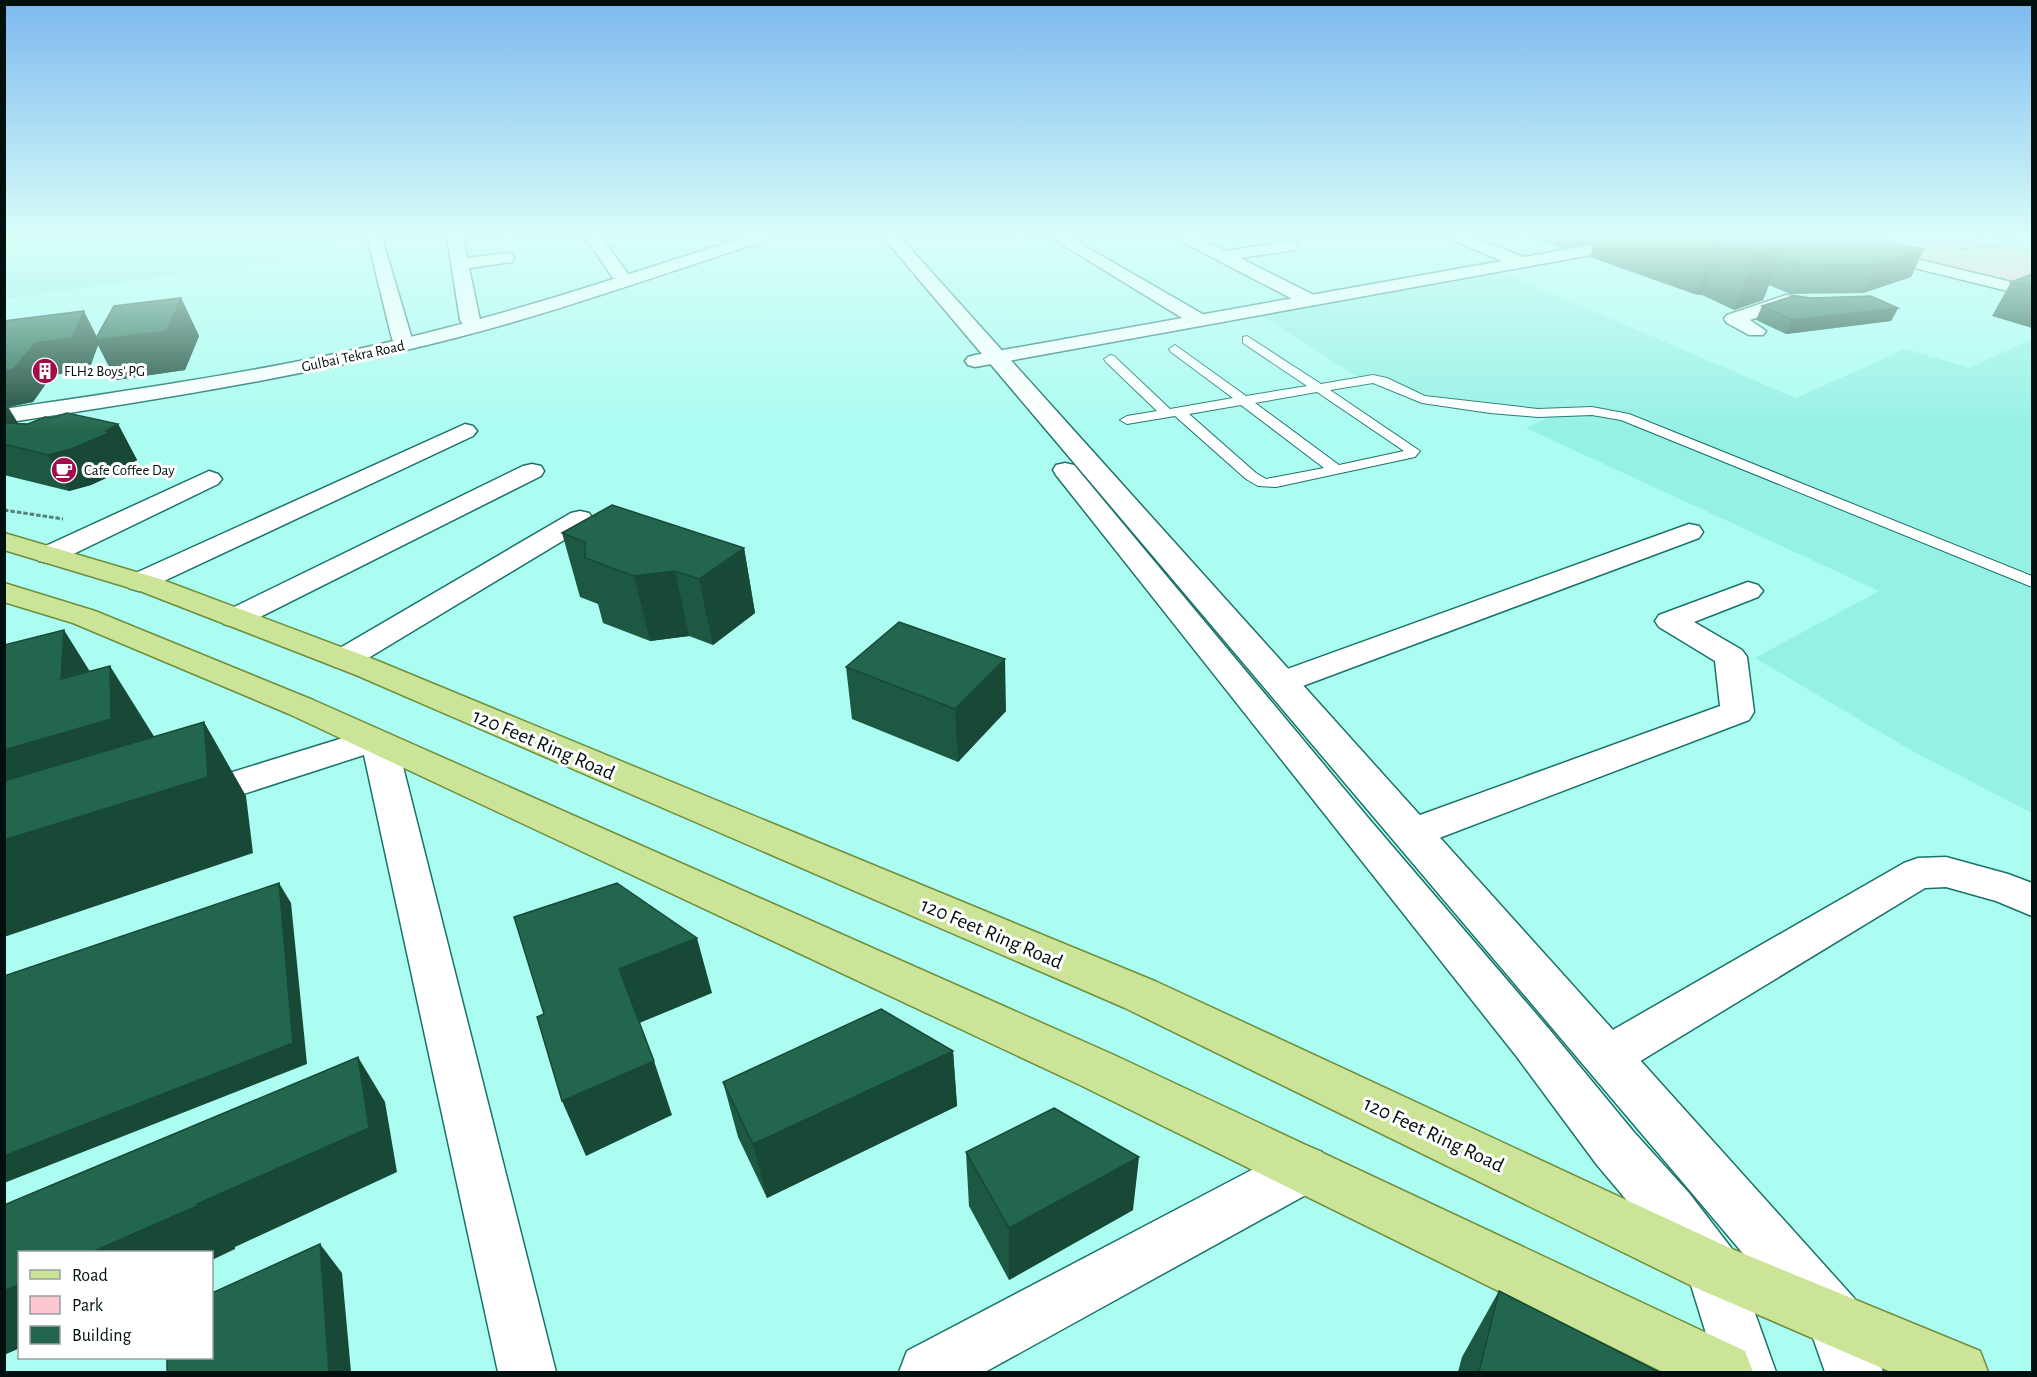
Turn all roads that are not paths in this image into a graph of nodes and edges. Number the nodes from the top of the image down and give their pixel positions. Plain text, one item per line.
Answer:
1 (392, 301) edge
2 (467, 301) edge
3 (531, 301) edge
4 (555, 301) edge
5 (933, 301) edge
6 (941, 301) edge
7 (1167, 301) edge
8 (1303, 301) edge
9 (1786, 301) edge
10 (1791, 301) edge
11 (1827, 303) edge
12 (470, 320) junction
13 (1199, 320) junction
14 (1756, 331) dead end
15 (402, 339) junction
16 (1247, 340) dead end
17 (1175, 349) dead end
18 (986, 359) junction
19 (1110, 359) dead end
20 (1320, 387) junction
21 (1244, 401) junction
22 (4, 409) edge
23 (1174, 413) junction
24 (4, 416) edge
25 (1127, 420) dead end
26 (465, 431) dead end
27 (1336, 470) junction
28 (532, 471) dead end
29 (209, 479) dead end
30 (580, 519) dead end
31 (1689, 532) dead end
32 (4, 542) edge
33 (49, 555) junction
34 (139, 582) junction
35 (2032, 582) edge
36 (1748, 591) dead end
37 (4, 592) edge
38 (235, 618) junction
39 (344, 659) junction
40 (1280, 683) junction
41 (376, 741) junction
42 (160, 808) edge
43 (1412, 833) junction
44 (2032, 900) edge
45 (1607, 1057) junction
46 (1304, 1169) junction
47 (1713, 1268) junction
48 (1834, 1318) junction
49 (526, 1372) edge
50 (928, 1372) edge
51 (1724, 1372) edge
52 (1747, 1372) edge
53 (1854, 1372) edge
54 (1959, 1372) edge

1 - 15 street
2 - 12 street
3 - 12 street, Gulbai Tekra Road
4 - 24 street, Gulbai Tekra Road
5 - 18 street
6 - 18 street
7 - 13 street
8 - 13 street
9 - 14 street
10 - 11 street
12 - 15 street, Gulbai Tekra Road
13 - 18 street
15 - 22 street, Gulbai Tekra Road
16 - 20 lane
17 - 21 lane
18 - 40 street
18 - 47 street
19 - 23 lane
20 - 21 lane
20 - 27 lane
20 - 35 lane
21 - 23 lane
21 - 27 lane
23 - 25 lane
23 - 27 lane
26 - 34 street
28 - 38 street
29 - 33 street
30 - 39 street
31 - 40 street
32 - 33 main road, 120 Feet Ring Road
33 - 34 main road, 120 Feet Ring Road
34 - 38 main road, 120 Feet Ring Road
36 - 43 street
37 - 41 main road
38 - 39 main road, 120 Feet Ring Road
39 - 47 main road, 120 Feet Ring Road
40 - 43 street
41 - 42 street
41 - 46 main road
41 - 49 street
43 - 45 street
44 - 45 street
45 - 48 street
46 - 50 street
46 - 51 main road
47 - 48 main road, 120 Feet Ring Road
47 - 52 street
48 - 53 street
48 - 54 main road, 120 Feet Ring Road

